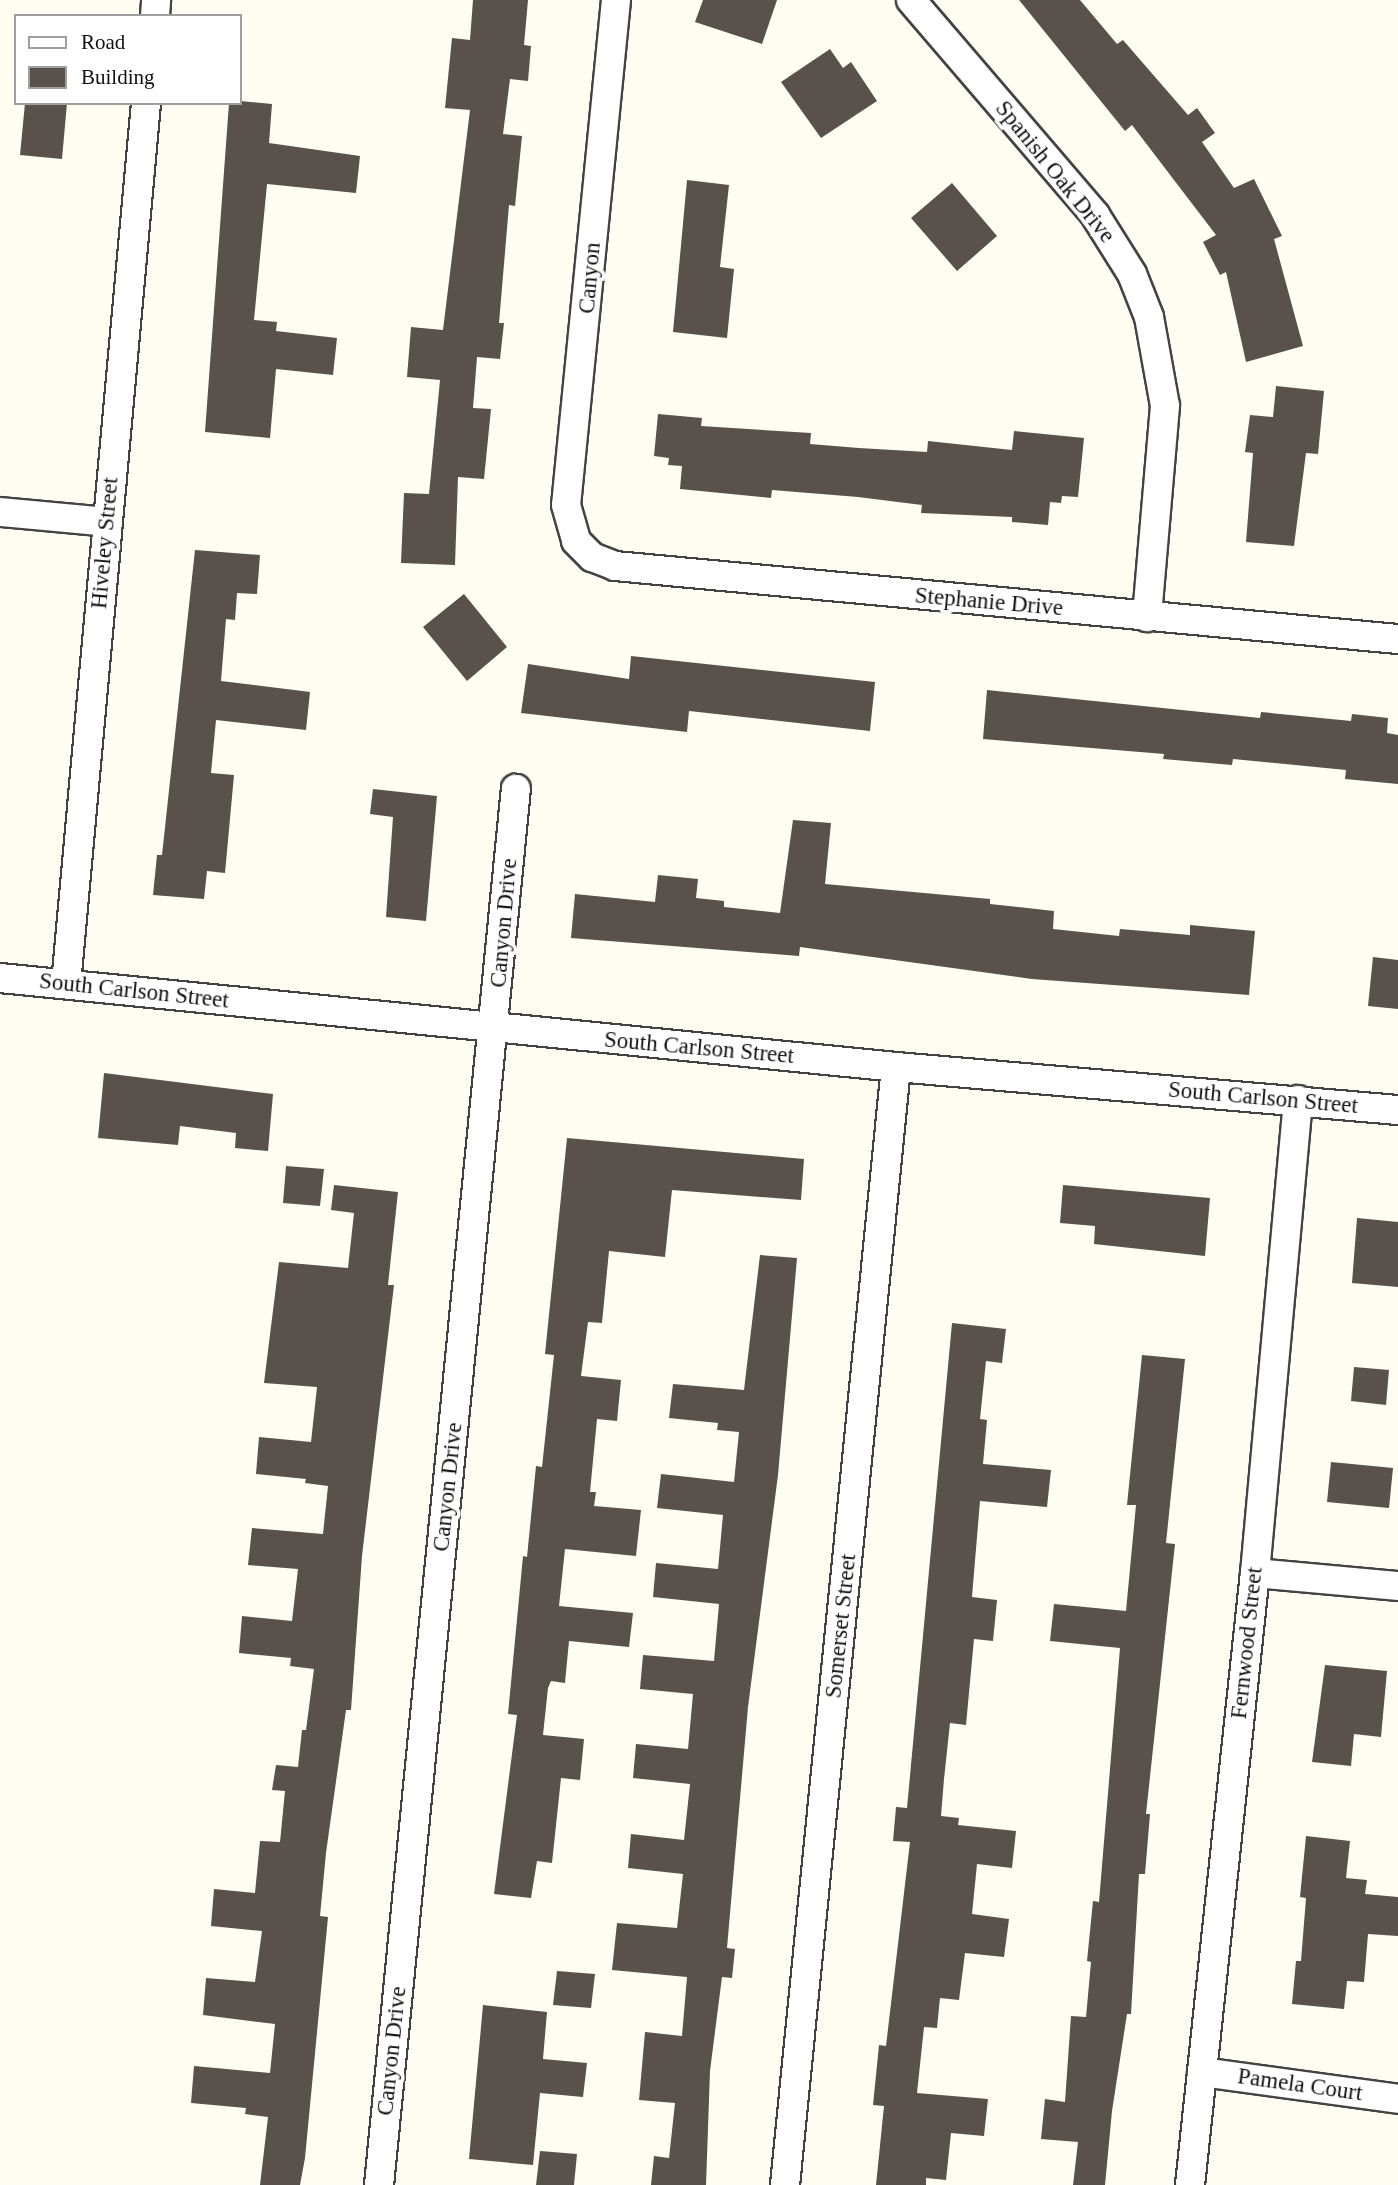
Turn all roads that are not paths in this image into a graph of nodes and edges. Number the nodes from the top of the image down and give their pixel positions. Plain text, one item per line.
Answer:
1 (616, 0) edge
2 (911, 0) edge
3 (146, 105) edge
4 (0, 512) edge
5 (107, 522) junction
6 (584, 550) joint
7 (1147, 617) junction
8 (1398, 639) edge
9 (516, 789) dead end
10 (0, 978) edge
11 (66, 984) junction
12 (494, 1029) junction
13 (896, 1068) junction
14 (1298, 1100) junction
15 (1398, 1110) edge
16 (1255, 1573) junction
17 (1398, 1587) edge
18 (1202, 2072) junction
19 (1398, 2099) edge
20 (379, 2185) edge
21 (785, 2185) edge
22 (1190, 2185) edge

1 - 6 street, Canyon
2 - 7 street, Spanish Oak Drive
3 - 5 street, Hiveley Street
4 - 5 street
5 - 11 street, Hiveley Street
6 - 7 street, Stephanie Drive
7 - 8 street, Stephanie Drive
9 - 12 street, Canyon Drive
10 - 11 street, South Carlson Street
11 - 12 street, South Carlson Street
12 - 13 street, South Carlson Street
12 - 20 street, Canyon Drive
13 - 14 street, South Carlson Street
13 - 21 street, Somerset Street
14 - 15 street, South Carlson Street
14 - 16 street, Fernwood Street
16 - 17 street
16 - 18 street, Fernwood Street
18 - 19 street, Pamela Court
18 - 22 street, Fernwood Street

